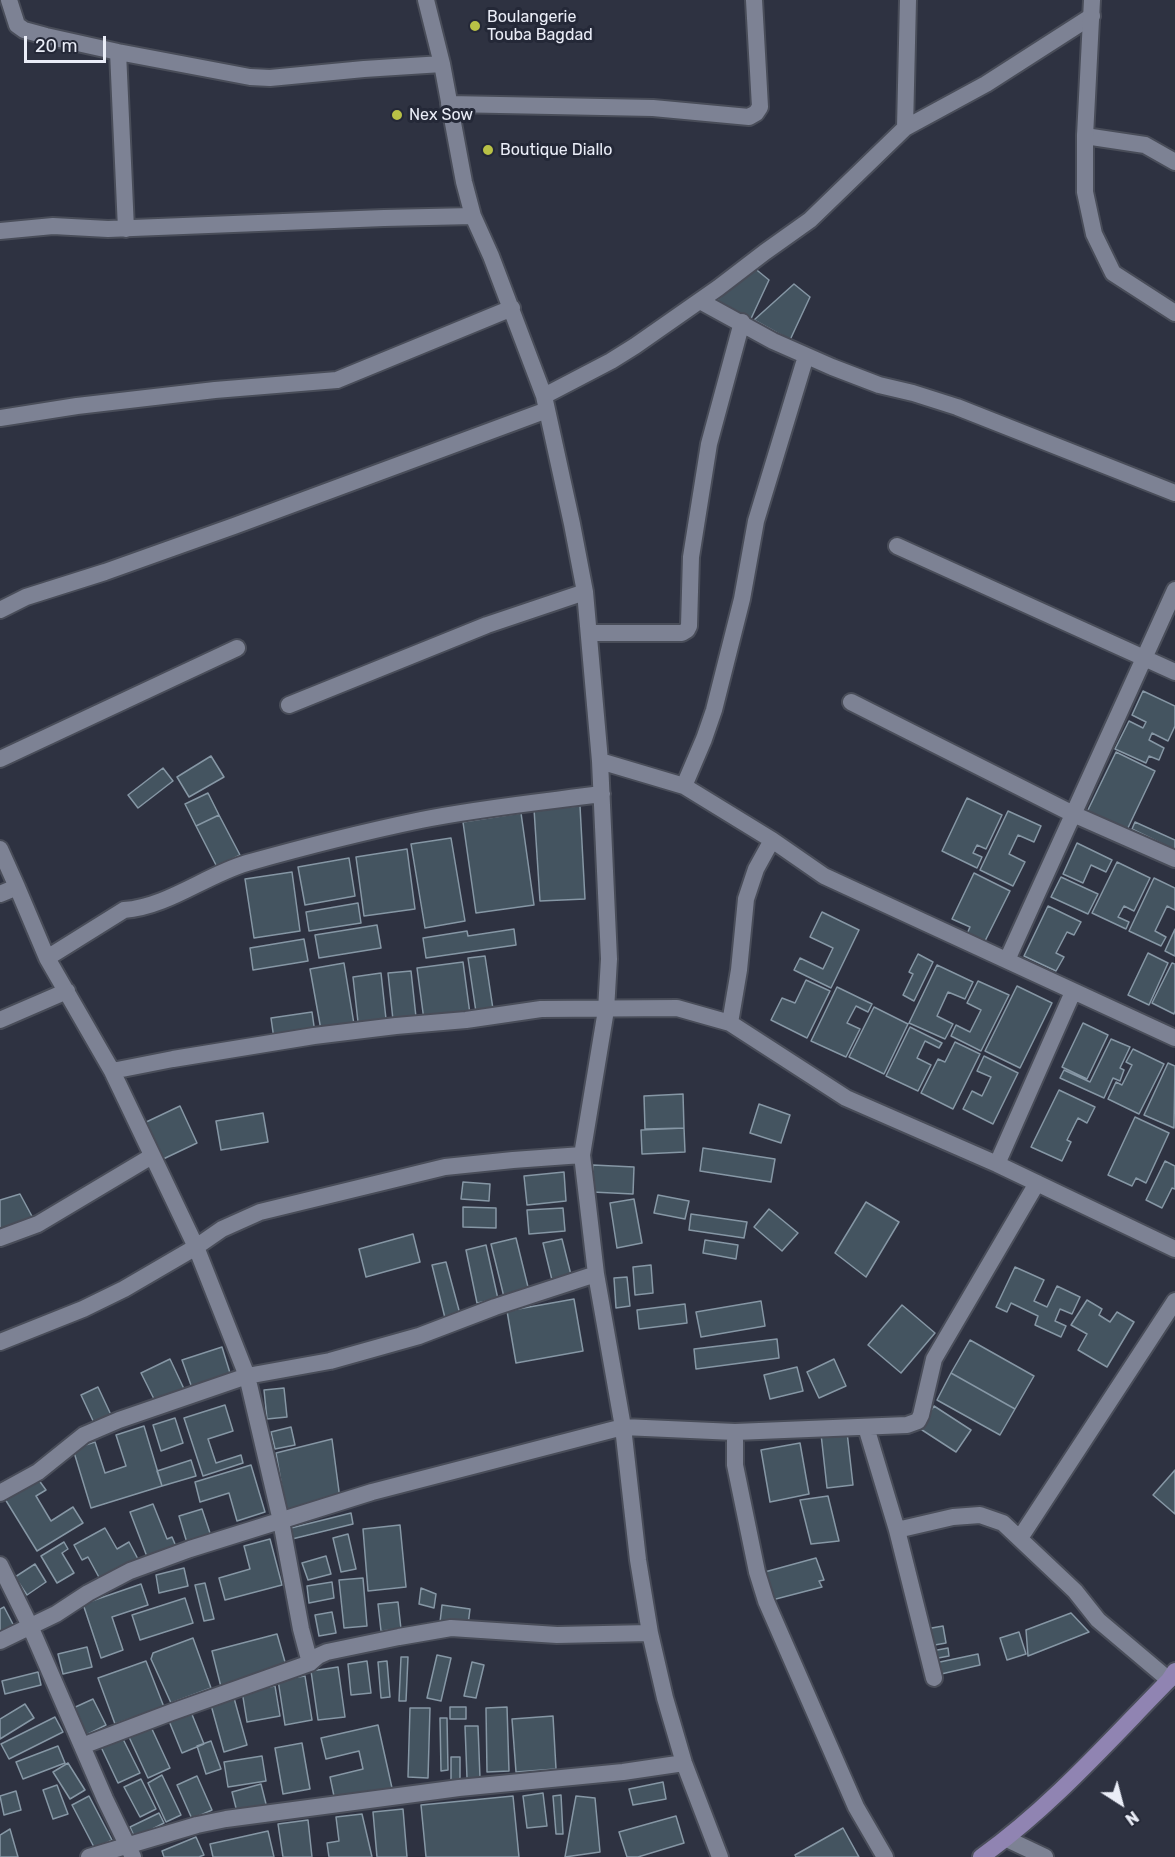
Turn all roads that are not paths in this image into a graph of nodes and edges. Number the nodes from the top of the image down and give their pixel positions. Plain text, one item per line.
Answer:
1 (9, 0) edge
2 (426, 0) edge
3 (754, 0) edge
4 (908, 0) edge
5 (1092, 8) edge
6 (7, 19) edge
7 (118, 52) junction
8 (442, 64) junction
9 (449, 104) junction
10 (905, 128) junction
11 (1085, 136) junction
12 (1175, 162) edge
13 (473, 216) junction
14 (126, 229) junction
15 (0, 231) edge
16 (700, 301) junction
17 (512, 308) junction
18 (1175, 313) edge
19 (741, 322) junction
20 (806, 356) junction
21 (545, 403) junction
22 (0, 418) edge
23 (1175, 493) edge
24 (897, 546) dead end
25 (1175, 590) edge
26 (585, 592) junction
27 (0, 610) edge
28 (590, 633) junction
29 (237, 648) dead end
30 (1143, 658) junction
31 (1175, 672) edge
32 (851, 702) dead end
33 (289, 705) dead end
34 (0, 759) edge
35 (600, 761) junction
36 (684, 786) junction
37 (602, 794) junction
38 (1073, 813) junction
39 (772, 840) junction
40 (0, 849) edge
41 (1175, 859) edge
42 (17, 887) junction
43 (0, 894) edge
44 (47, 958) junction
45 (1007, 960) junction
46 (67, 991) junction
47 (1073, 992) junction
48 (606, 1010) junction
49 (0, 1020) edge
50 (730, 1023) junction
51 (1175, 1038) edge
52 (112, 1071) junction
53 (582, 1155) junction
54 (152, 1156) junction
55 (997, 1164) junction
56 (1037, 1183) junction
57 (0, 1238) edge
58 (196, 1247) junction
59 (1175, 1249) edge
60 (596, 1274) junction
61 (1175, 1301) edge
62 (0, 1342) edge
63 (247, 1376) junction
64 (623, 1427) junction
65 (866, 1427) junction
66 (735, 1432) junction
67 (0, 1493) edge
68 (281, 1521) junction
69 (897, 1530) junction
70 (1020, 1538) junction
71 (0, 1565) edge
72 (30, 1626) junction
73 (650, 1634) junction
74 (0, 1641) edge
75 (310, 1663) junction
76 (1172, 1676) edge
77 (933, 1678) dead end
78 (82, 1746) junction
79 (684, 1764) junction
80 (1007, 1839) junction
81 (130, 1851) edge
82 (90, 1857) edge
83 (720, 1857) edge
84 (885, 1857) edge
85 (981, 1857) edge
86 (1045, 1857) edge

1 - 6 street
2 - 8 street
3 - 9 street
4 - 10 street
5 - 10 street
5 - 11 street
6 - 7 street
7 - 8 street
7 - 14 street
8 - 9 street
9 - 13 street
10 - 16 street
11 - 12 street
11 - 18 street
13 - 14 street
13 - 17 street
14 - 15 street
16 - 19 street
16 - 21 street
17 - 21 street
17 - 22 street
19 - 20 street
19 - 28 street
20 - 23 street
20 - 36 street
21 - 26 street
21 - 27 street
24 - 30 street
25 - 30 street
26 - 28 street
26 - 33 street
28 - 35 street
29 - 34 street
30 - 31 street
30 - 38 street
32 - 38 street
35 - 36 street
35 - 37 street
36 - 39 street
37 - 44 street
37 - 48 street
38 - 41 street
38 - 45 street
39 - 45 street
39 - 50 street
40 - 42 street
42 - 43 street
42 - 44 street
44 - 46 street
45 - 47 street
46 - 49 street
46 - 52 street
47 - 51 street
47 - 55 street
48 - 50 street
48 - 52 street
48 - 53 street
50 - 55 street
52 - 54 street
53 - 58 street
53 - 60 street
54 - 57 street
54 - 58 street
55 - 56 street
56 - 59 street
56 - 65 street
58 - 62 street
58 - 63 street
60 - 63 street
60 - 64 street
61 - 70 street
63 - 67 street
63 - 68 street
64 - 66 street
64 - 68 street
64 - 73 street
65 - 66 street
65 - 69 street
66 - 84 street
68 - 72 street
68 - 75 street
69 - 70 street
69 - 77 street
70 - 76 street
71 - 72 street
72 - 74 street
72 - 78 street
73 - 75 street
73 - 79 street
75 - 78 street
76 - 80 main road
78 - 81 street
79 - 81 street
79 - 83 street
80 - 85 main road
80 - 86 street
81 - 82 street

